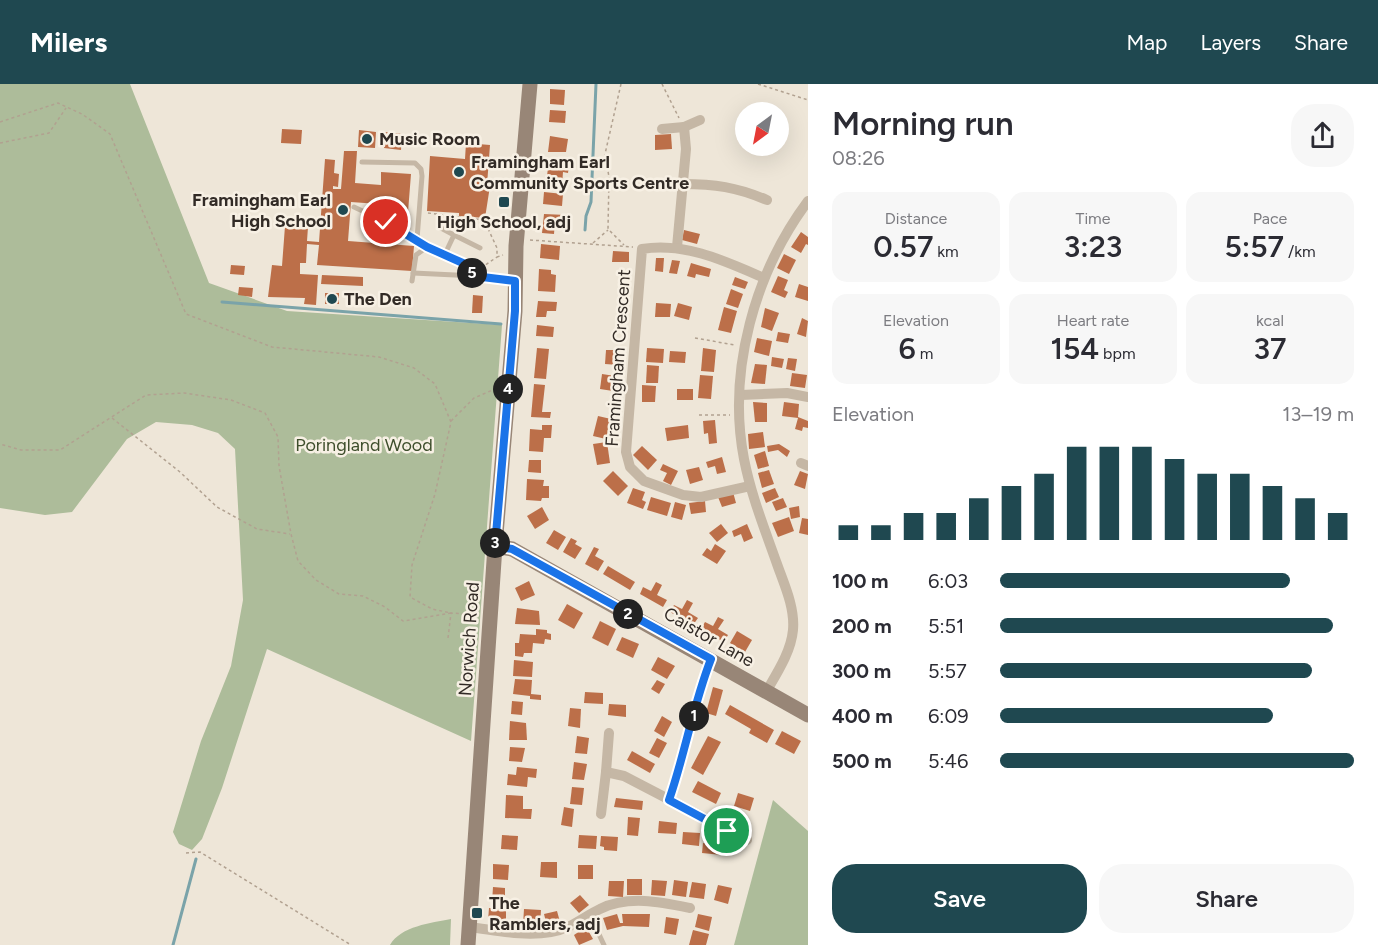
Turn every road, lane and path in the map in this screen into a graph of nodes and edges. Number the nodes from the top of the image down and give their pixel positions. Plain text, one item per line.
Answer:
1 (530, 84) edge
2 (621, 84) edge
3 (662, 84) edge
4 (758, 84) edge
5 (808, 100) edge
6 (66, 107) junction
7 (700, 120) dead end
8 (0, 122) edge
9 (684, 127) junction
10 (662, 129) dead end
11 (0, 143) edge
12 (362, 162) dead end
13 (682, 184) junction
14 (767, 200) dead end
15 (808, 201) edge
16 (354, 207) dead end
17 (419, 213) junction
18 (439, 227) dead end
19 (608, 229) junction
20 (454, 235) junction
21 (417, 239) junction
22 (517, 239) junction
23 (592, 244) junction
24 (624, 245) junction
25 (427, 247) junction
26 (677, 247) junction
27 (480, 248) dead end
28 (642, 249) junction
29 (445, 254) junction
30 (507, 254) dead end
31 (497, 257) junction
32 (479, 269) dead end
33 (413, 273) junction
34 (474, 276) junction
35 (764, 278) junction
36 (412, 281) dead end
37 (515, 281) junction
38 (695, 338) dead end
39 (745, 347) junction
40 (508, 389) junction
41 (741, 394) junction
42 (808, 397) edge
43 (740, 414) junction
44 (699, 415) dead end
45 (112, 418) dead end
46 (451, 422) junction
47 (0, 444) edge
48 (750, 486) junction
49 (291, 534) junction
50 (495, 546) junction
51 (451, 613) junction
52 (491, 616) junction
53 (448, 638) dead end
54 (711, 659) junction
55 (766, 692) junction
56 (808, 715) edge
57 (609, 733) dead end
58 (606, 772) junction
59 (669, 800) junction
60 (601, 814) dead end
61 (735, 817) dead end
62 (727, 831) junction
63 (747, 840) dead end
64 (186, 853) dead end
65 (690, 908) dead end
66 (590, 915) junction
67 (469, 927) junction
68 (351, 945) edge
69 (468, 945) edge
70 (604, 945) edge

1 - 22 main road, Norwich Road
2 - 19 path
3 - 9 path
4 - 5 path
6 - 8 path
6 - 11 path
6 - 46 path
7 - 9 street
9 - 10 street
9 - 13 street
12 - 17 lane
13 - 14 street
13 - 26 street
15 - 35 street
16 - 21 lane
17 - 21 lane
17 - 31 path
18 - 20 lane
19 - 23 path
19 - 24 path
20 - 27 lane
20 - 29 lane
21 - 25 lane
22 - 23 path
22 - 37 main road, Norwich Road
23 - 24 path
24 - 28 path
25 - 29 lane
25 - 33 lane
26 - 28 street, Framingham Crescent
26 - 35 street, Framingham Crescent
28 - 48 street, Framingham Crescent
29 - 34 lane
30 - 31 path
31 - 32 path
33 - 34 lane
33 - 36 lane
34 - 37 lane
35 - 39 street
37 - 40 main road, Norwich Road
38 - 39 path
39 - 41 street
40 - 46 path
40 - 50 main road, Norwich Road
41 - 42 street
41 - 43 street
43 - 44 path
43 - 48 street
45 - 49 path
46 - 51 path
47 - 49 path
48 - 55 street
49 - 51 path
50 - 52 main road, Norwich Road
50 - 54 main road, Caistor Lane
51 - 52 path
51 - 53 path
52 - 67 main road, Norwich Road
54 - 55 main road, Caistor Lane
54 - 59 street
55 - 56 main road, Caistor Lane
57 - 58 street
58 - 59 street
58 - 60 street
59 - 62 street
61 - 62 street
62 - 63 street
64 - 68 path
65 - 66 street
66 - 67 street
66 - 70 lane
67 - 69 main road, Norwich Road

